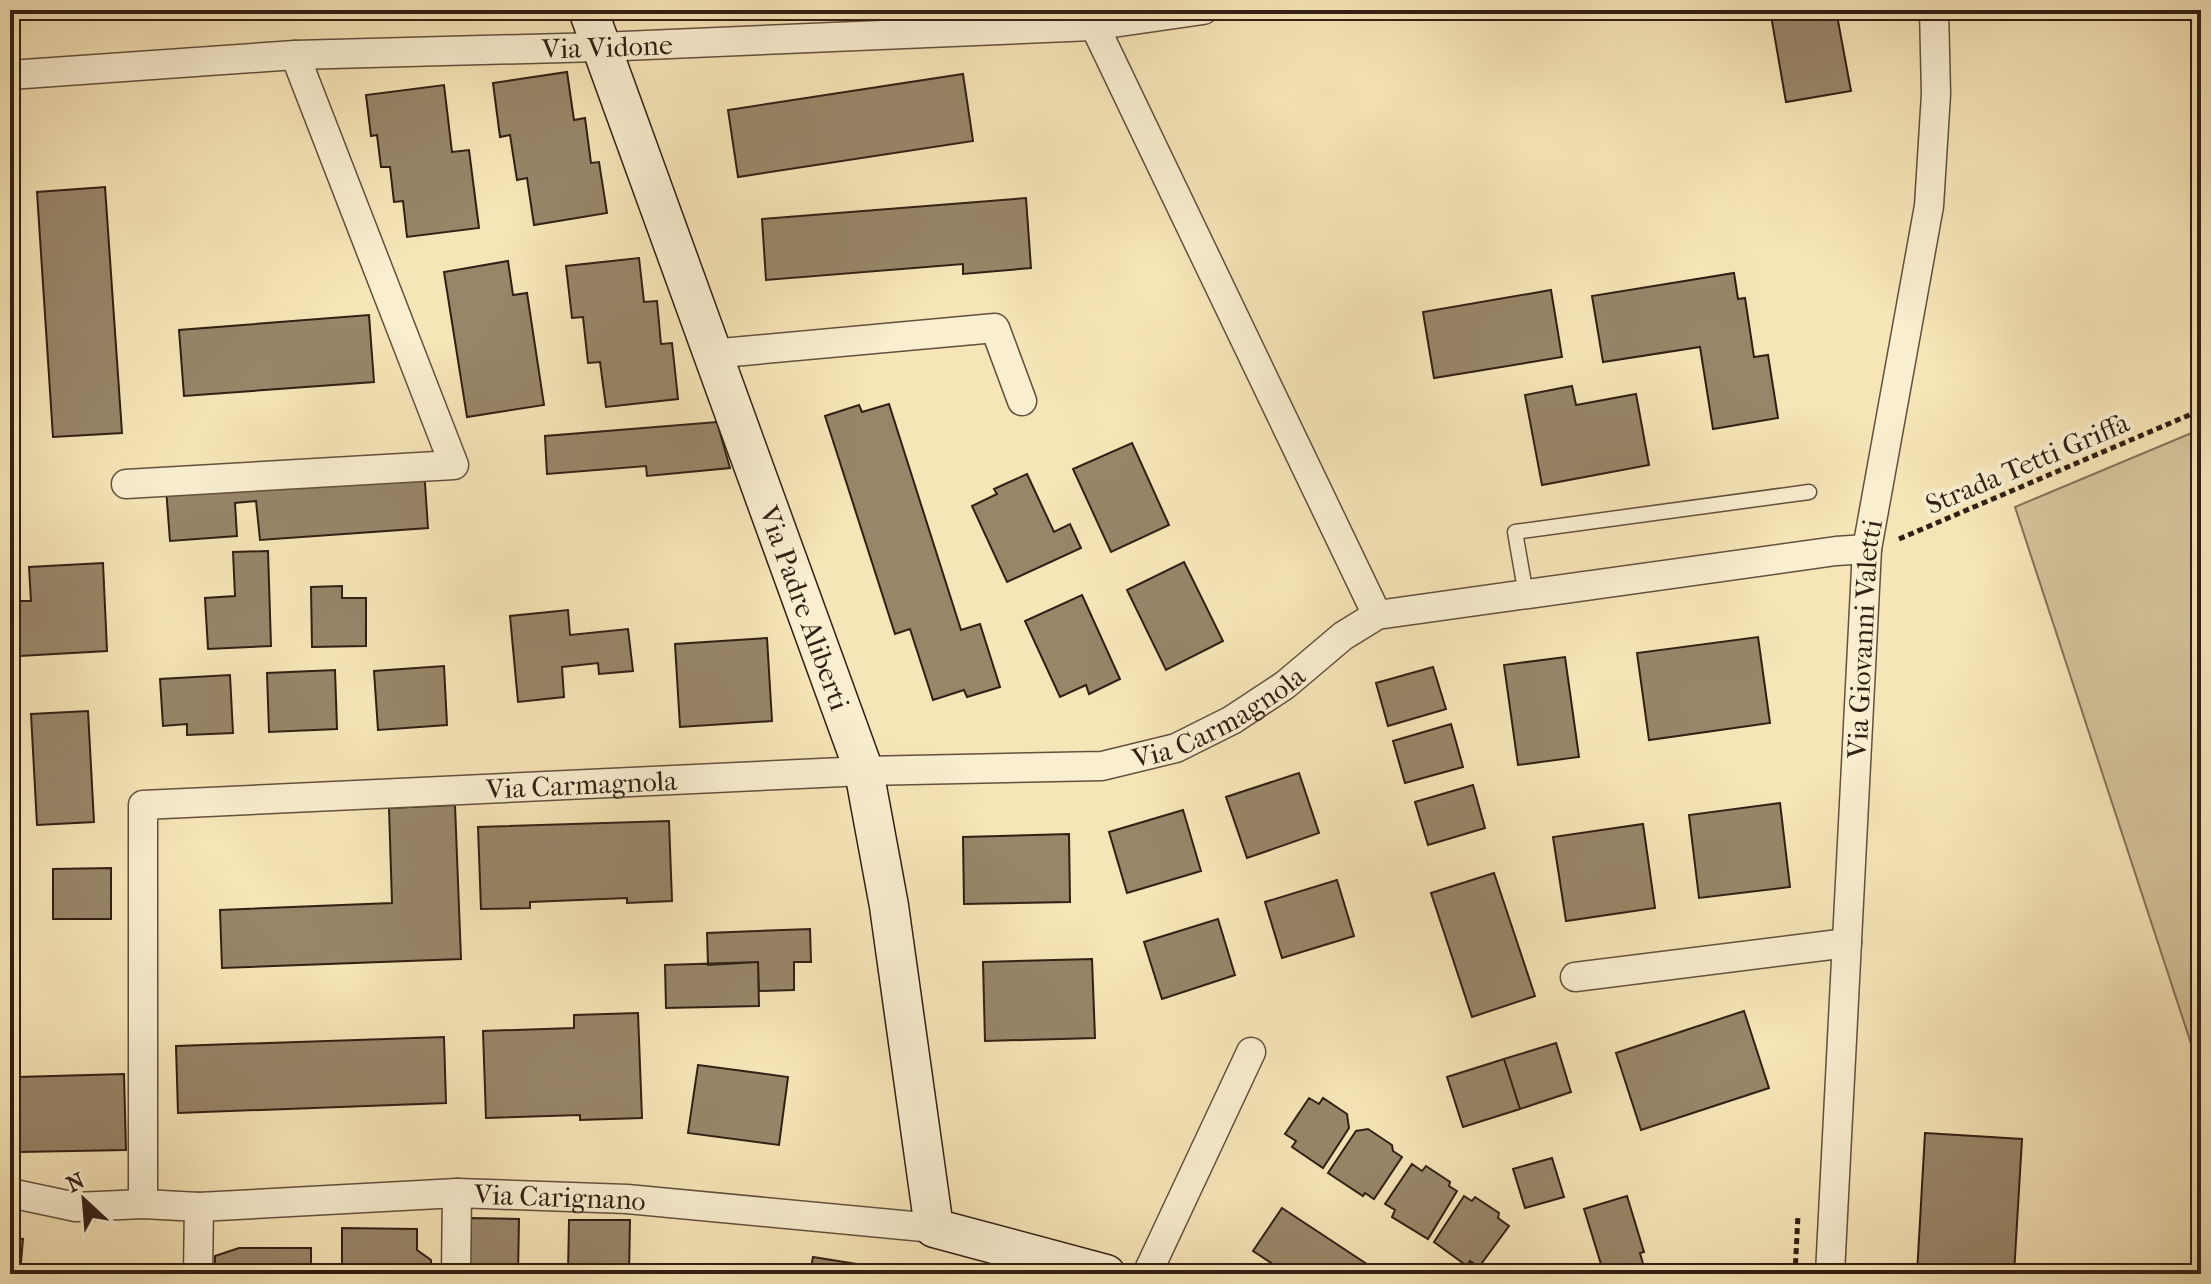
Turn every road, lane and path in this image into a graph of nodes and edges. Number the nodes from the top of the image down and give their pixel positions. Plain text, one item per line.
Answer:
1 (588, 10) edge
2 (1203, 10) edge
3 (1934, 10) edge
4 (1090, 18) edge
5 (600, 47) junction
6 (295, 55) junction
7 (10, 75) edge
8 (710, 354) junction
9 (1022, 401) dead end
10 (2201, 410) edge
11 (126, 484) dead end
12 (1809, 492) dead end
13 (1867, 549) junction
14 (1526, 595) junction
15 (1377, 615) junction
16 (864, 771) junction
17 (1847, 943) junction
18 (1575, 977) dead end
19 (1251, 1052) dead end
20 (10, 1193) edge
21 (457, 1193) junction
22 (143, 1204) junction
23 (199, 1207) junction
24 (934, 1228) junction
25 (198, 1274) edge
26 (456, 1274) edge
27 (1106, 1274) edge
28 (1147, 1274) edge
29 (1830, 1274) edge

1 - 5 street, Via Padre Aliberti
2 - 4 street, Via Vidone
3 - 13 street, Via Giovanni Valetti
4 - 5 street, Via Vidone
4 - 15 street
5 - 6 street, Via Vidone
5 - 8 street, Via Padre Aliberti
6 - 7 street, Via Vidone
6 - 11 street
8 - 9 street
8 - 16 street, Via Padre Aliberti
10 - 13 path, Strada Tetti Griffa
12 - 14 lane
13 - 14 street
13 - 17 street, Via Giovanni Valetti
14 - 15 street
15 - 16 street, Via Carmagnola
16 - 22 street, Via Carmagnola
16 - 24 street, Via Padre Aliberti
17 - 18 street
17 - 29 street, Via Giovanni Valetti
19 - 28 street
20 - 22 street, Via Carignano
21 - 23 street, Via Carignano
21 - 24 street, Via Carignano
21 - 26 street
22 - 23 street, Via Carignano
23 - 25 street
24 - 27 street, Via Carignano

